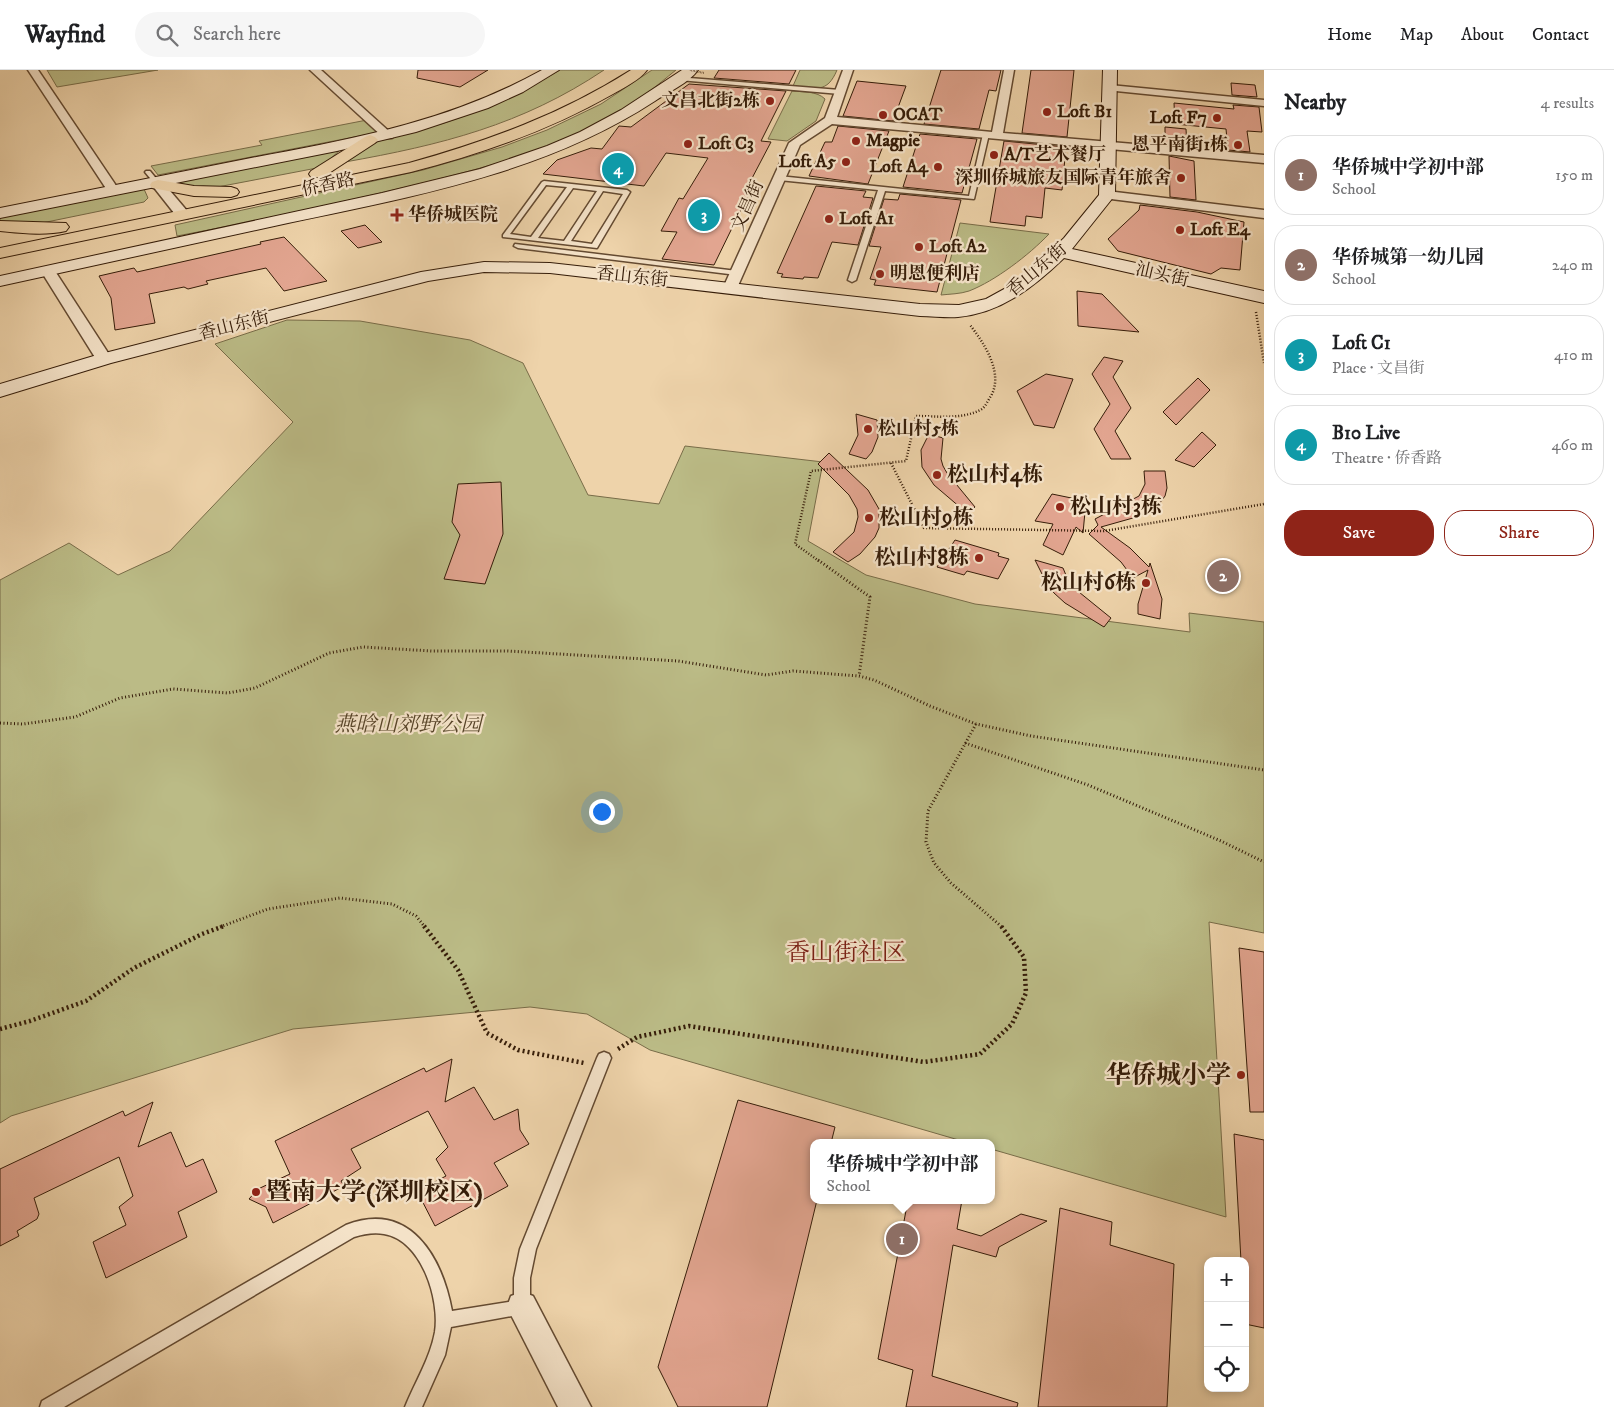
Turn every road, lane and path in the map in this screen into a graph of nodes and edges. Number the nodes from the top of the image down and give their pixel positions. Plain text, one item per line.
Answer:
1 (34, 70) edge
2 (315, 70) edge
3 (552, 70) edge
4 (613, 70) edge
5 (640, 70) edge
6 (848, 70) edge
7 (1009, 70) edge
8 (691, 73) edge
9 (1110, 79) edge
10 (840, 92) junction
11 (1264, 103) edge
12 (830, 120) junction
13 (992, 134) junction
14 (388, 136) junction
15 (370, 140) junction
16 (1108, 145) junction
17 (1264, 159) edge
18 (317, 174) junction
19 (780, 178) junction
20 (154, 179) junction
21 (570, 186) junction
22 (601, 189) junction
23 (882, 189) junction
24 (113, 190) junction
25 (237, 195) junction
26 (1107, 195) junction
27 (178, 209) junction
28 (0, 213) edge
29 (1264, 214) edge
30 (0, 226) edge
31 (60, 227) junction
32 (505, 236) junction
33 (0, 239) edge
34 (533, 239) junction
35 (22, 242) junction
36 (566, 243) junction
37 (594, 246) junction
38 (1061, 252) junction
39 (0, 253) edge
40 (48, 271) junction
41 (735, 277) junction
42 (852, 280) dead end
43 (0, 281) edge
44 (1259, 296) edge
45 (958, 312) junction
46 (104, 359) junction
47 (1264, 363) edge
48 (0, 390) edge
49 (891, 462) junction
50 (1264, 504) edge
51 (859, 676) junction
52 (0, 723) edge
53 (976, 724) junction
54 (965, 743) junction
55 (1264, 770) edge
56 (1264, 862) edge
57 (0, 1029) edge
58 (604, 1058) junction
59 (522, 1307) junction
60 (445, 1320) junction
61 (48, 1407) edge
62 (413, 1407) edge
63 (575, 1407) edge

1 - 24 street
2 - 14 street
3 - 14 street
4 - 18 main road, 侨香路
5 - 25 main road, 侨香路
6 - 10 street
7 - 13 street
8 - 10 lane
8 - 40 street
9 - 11 street
9 - 16 street
10 - 12 street
12 - 13 street
12 - 19 street, 文昌街
13 - 16 street
13 - 23 lane
14 - 15 street
15 - 18 main road
15 - 20 street
16 - 17 street
16 - 26 street
18 - 25 main road, 侨香路
19 - 23 lane
19 - 41 street, 文昌街
20 - 24 street
20 - 25 main road
20 - 27 street
21 - 22 lane
21 - 32 lane
21 - 34 lane
22 - 36 lane
22 - 37 lane
23 - 42 lane
24 - 28 street
25 - 27 main road, 侨香路
26 - 29 street
26 - 38 street, 香山东街
27 - 31 main road, 侨香路
27 - 35 main road, 侨香路
30 - 31 main road
31 - 35 main road, 侨香路
32 - 34 lane
32 - 41 lane
33 - 35 main road, 侨香路
34 - 36 lane
35 - 39 main road, 侨香路
36 - 37 lane
37 - 41 lane
38 - 44 street, 汕头街
38 - 45 street, 香山东街
40 - 43 street
40 - 46 street
41 - 45 street, 香山东街
41 - 46 street, 香山东街
44 - 47 path
45 - 49 path
46 - 48 street, 香山东街
49 - 50 path
49 - 51 path
51 - 52 path
51 - 53 path
53 - 54 path
53 - 55 path
54 - 56 path
54 - 58 path
57 - 58 path
58 - 59 lane
59 - 60 lane
59 - 63 street
60 - 61 lane
60 - 62 lane

